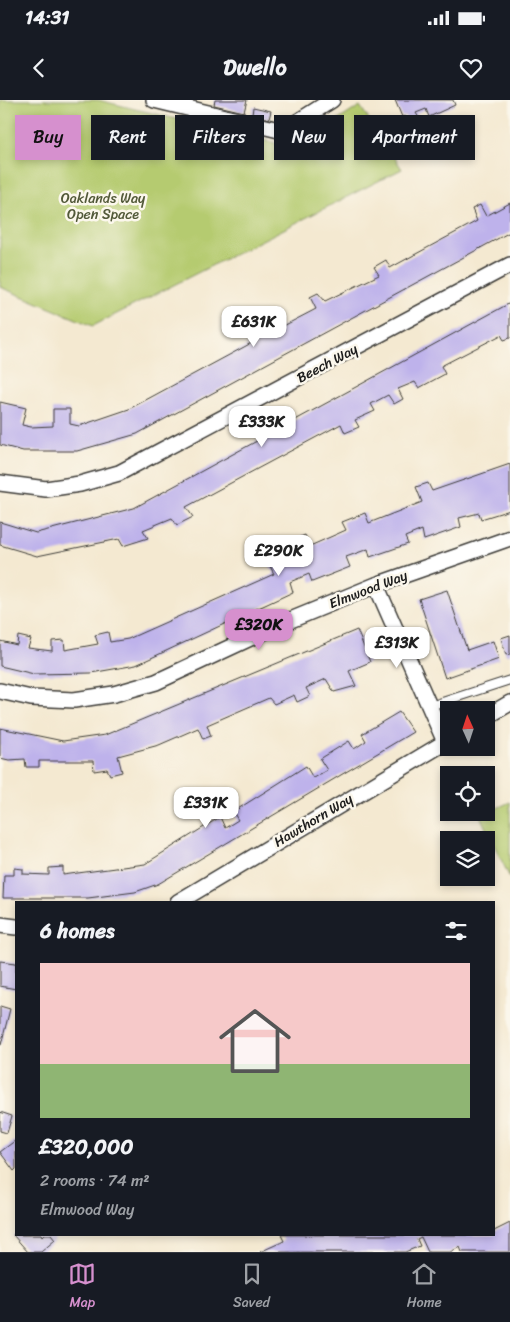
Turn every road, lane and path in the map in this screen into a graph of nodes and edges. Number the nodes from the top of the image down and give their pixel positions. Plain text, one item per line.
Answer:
1 (154, 100) edge
2 (332, 100) edge
3 (510, 265) edge
4 (0, 483) edge
5 (510, 538) edge
6 (376, 585) junction
7 (510, 680) edge
8 (0, 691) edge
9 (510, 703) edge
10 (430, 706) junction
11 (495, 712) edge
12 (440, 727) edge
13 (440, 745) edge
14 (180, 901) edge
15 (0, 925) edge
16 (15, 927) edge

1 - 2 street
3 - 4 street, Beech Way
5 - 6 street, Elmwood Way
6 - 8 street, Elmwood Way
6 - 10 street
7 - 10 lane
9 - 11 street
10 - 12 street
13 - 14 street, Hawthorn Way
15 - 16 street

